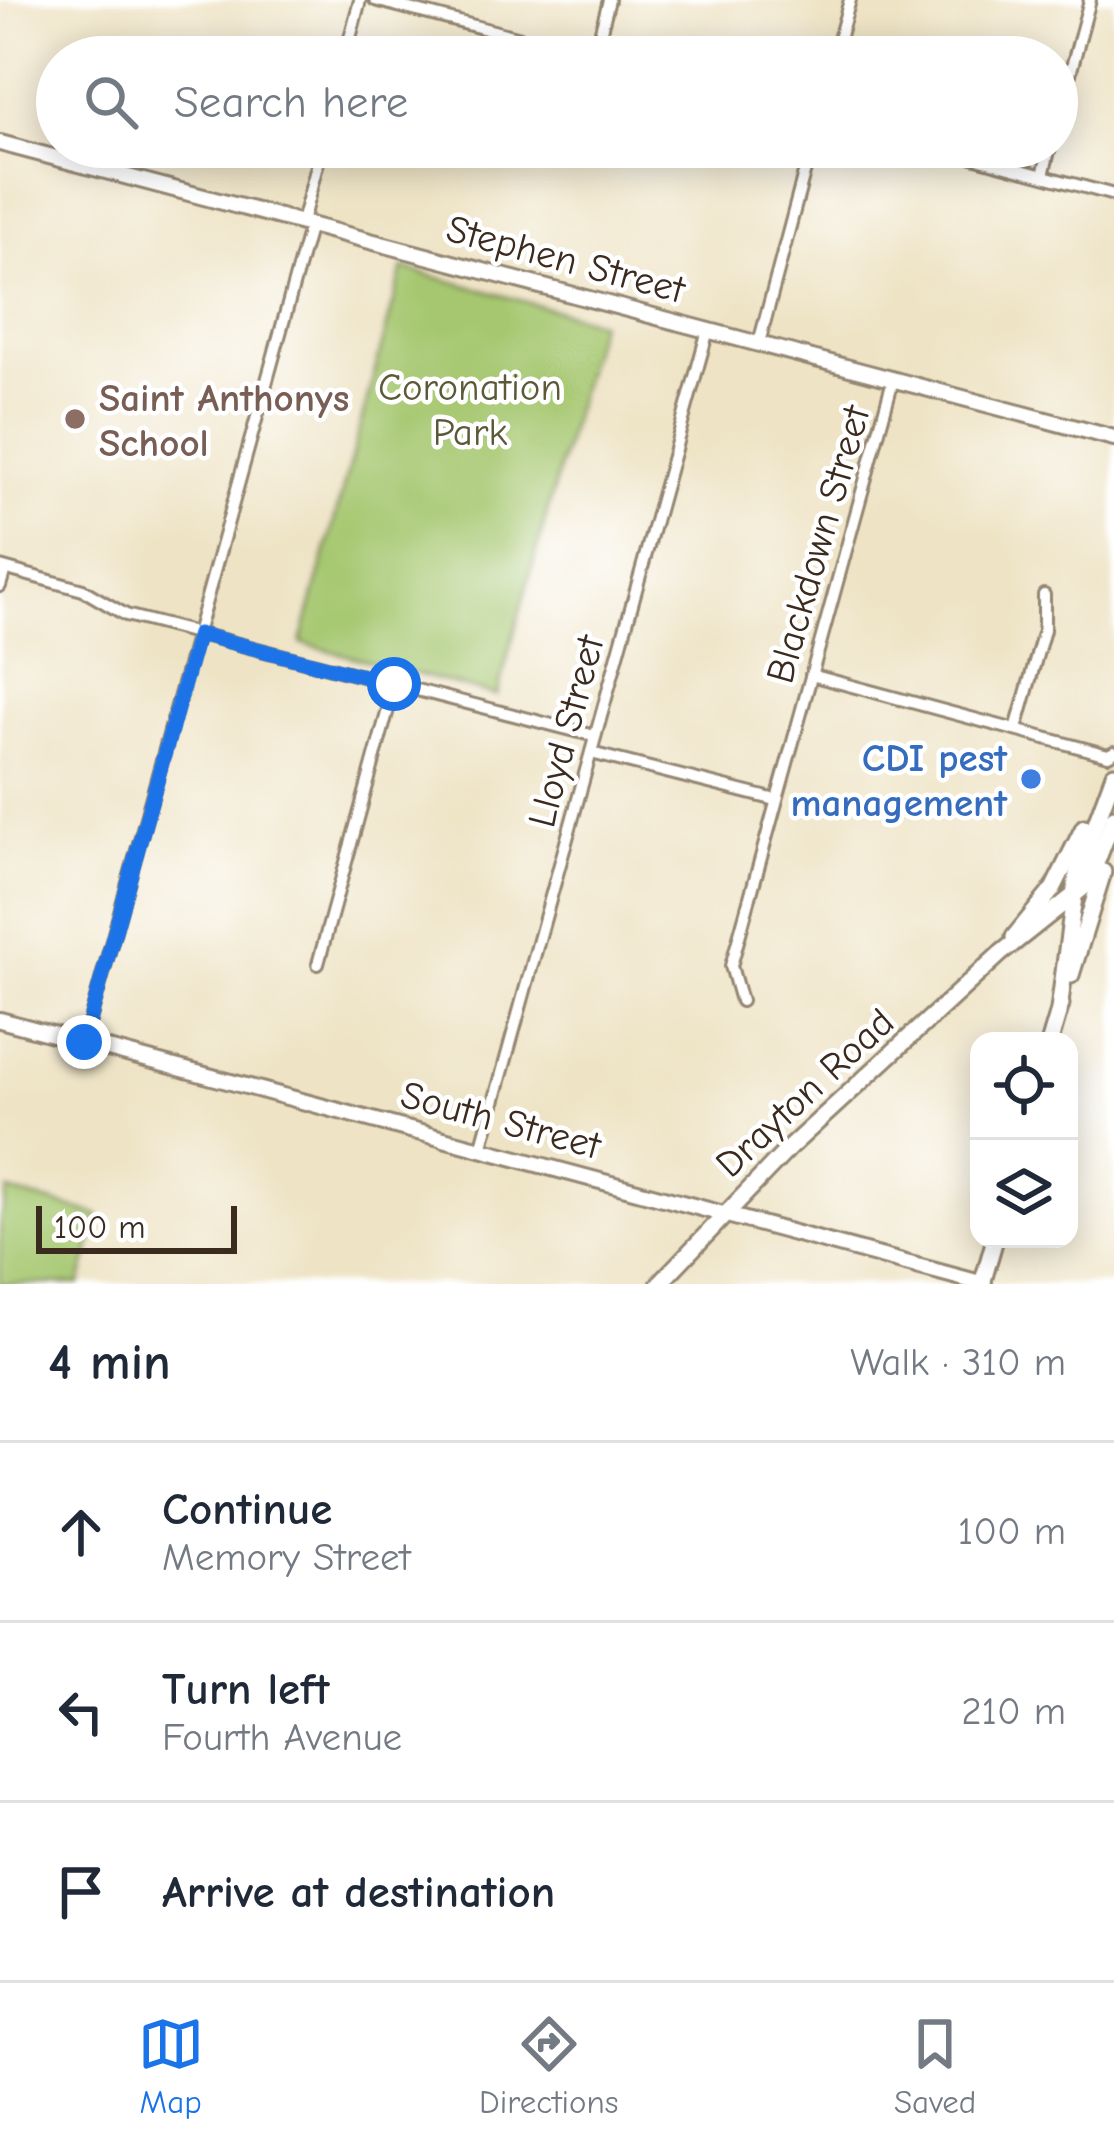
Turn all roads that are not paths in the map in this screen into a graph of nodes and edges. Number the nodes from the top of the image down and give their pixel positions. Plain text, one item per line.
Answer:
1 (360, 0) edge
2 (375, 0) edge
3 (609, 0) edge
4 (850, 0) edge
5 (1090, 0) edge
6 (351, 36) edge
7 (513, 36) edge
8 (600, 36) edge
9 (840, 36) edge
10 (1078, 44) edge
11 (0, 143) edge
12 (36, 153) edge
13 (94, 168) edge
14 (318, 168) edge
15 (805, 168) edge
16 (1016, 168) edge
17 (1045, 168) edge
18 (1043, 175) junction
19 (1114, 195) edge
20 (306, 224) junction
21 (708, 330) junction
22 (759, 343) junction
23 (893, 380) junction
24 (1114, 438) edge
25 (2, 568) edge
26 (0, 586) edge
27 (1044, 595) dead end
28 (198, 634) junction
29 (811, 675) junction
30 (394, 684) junction
31 (1016, 729) junction
32 (595, 736) junction
33 (590, 752) junction
34 (1111, 753) edge
35 (1112, 778) edge
36 (776, 800) junction
37 (1098, 807) junction
38 (1114, 817) edge
39 (1114, 830) edge
40 (1075, 896) junction
41 (1000, 954) junction
42 (318, 964) dead end
43 (741, 1001) dead end
44 (1059, 1010) junction
45 (0, 1020) edge
46 (1053, 1032) edge
47 (84, 1042) junction
48 (481, 1149) junction
49 (725, 1213) junction
50 (993, 1248) edge
51 (659, 1284) edge
52 (983, 1284) edge

1 - 6 street
2 - 7 street
3 - 8 street
4 - 9 street
5 - 10 street
11 - 12 street, Stephen Street
13 - 20 street, Stephen Street
14 - 20 street
15 - 22 street
16 - 18 street
17 - 18 street
18 - 19 street
20 - 21 street, Stephen Street
20 - 28 street
21 - 22 street, Stephen Street
21 - 32 street, Lloyd Street
22 - 23 street, Stephen Street
23 - 24 street, Stephen Street
23 - 29 street, Blackdown Street
25 - 26 street
25 - 28 street
27 - 31 street
28 - 30 street
28 - 47 street
29 - 31 street
29 - 36 street, Blackdown Street
30 - 32 street
30 - 42 street
31 - 34 street
32 - 33 street, Lloyd Street
33 - 36 street
33 - 48 street, Lloyd Street
34 - 35 street
35 - 37 main road
36 - 43 street, Blackdown Street
37 - 40 main road
37 - 41 main road
38 - 40 main road
39 - 44 main road
40 - 41 main road
40 - 44 main road
41 - 49 main road, Drayton Road
44 - 46 main road
45 - 47 street, South Street
47 - 48 street, South Street
48 - 49 street, South Street
49 - 51 main road, Drayton Road
49 - 52 street, South Street
50 - 52 main road

